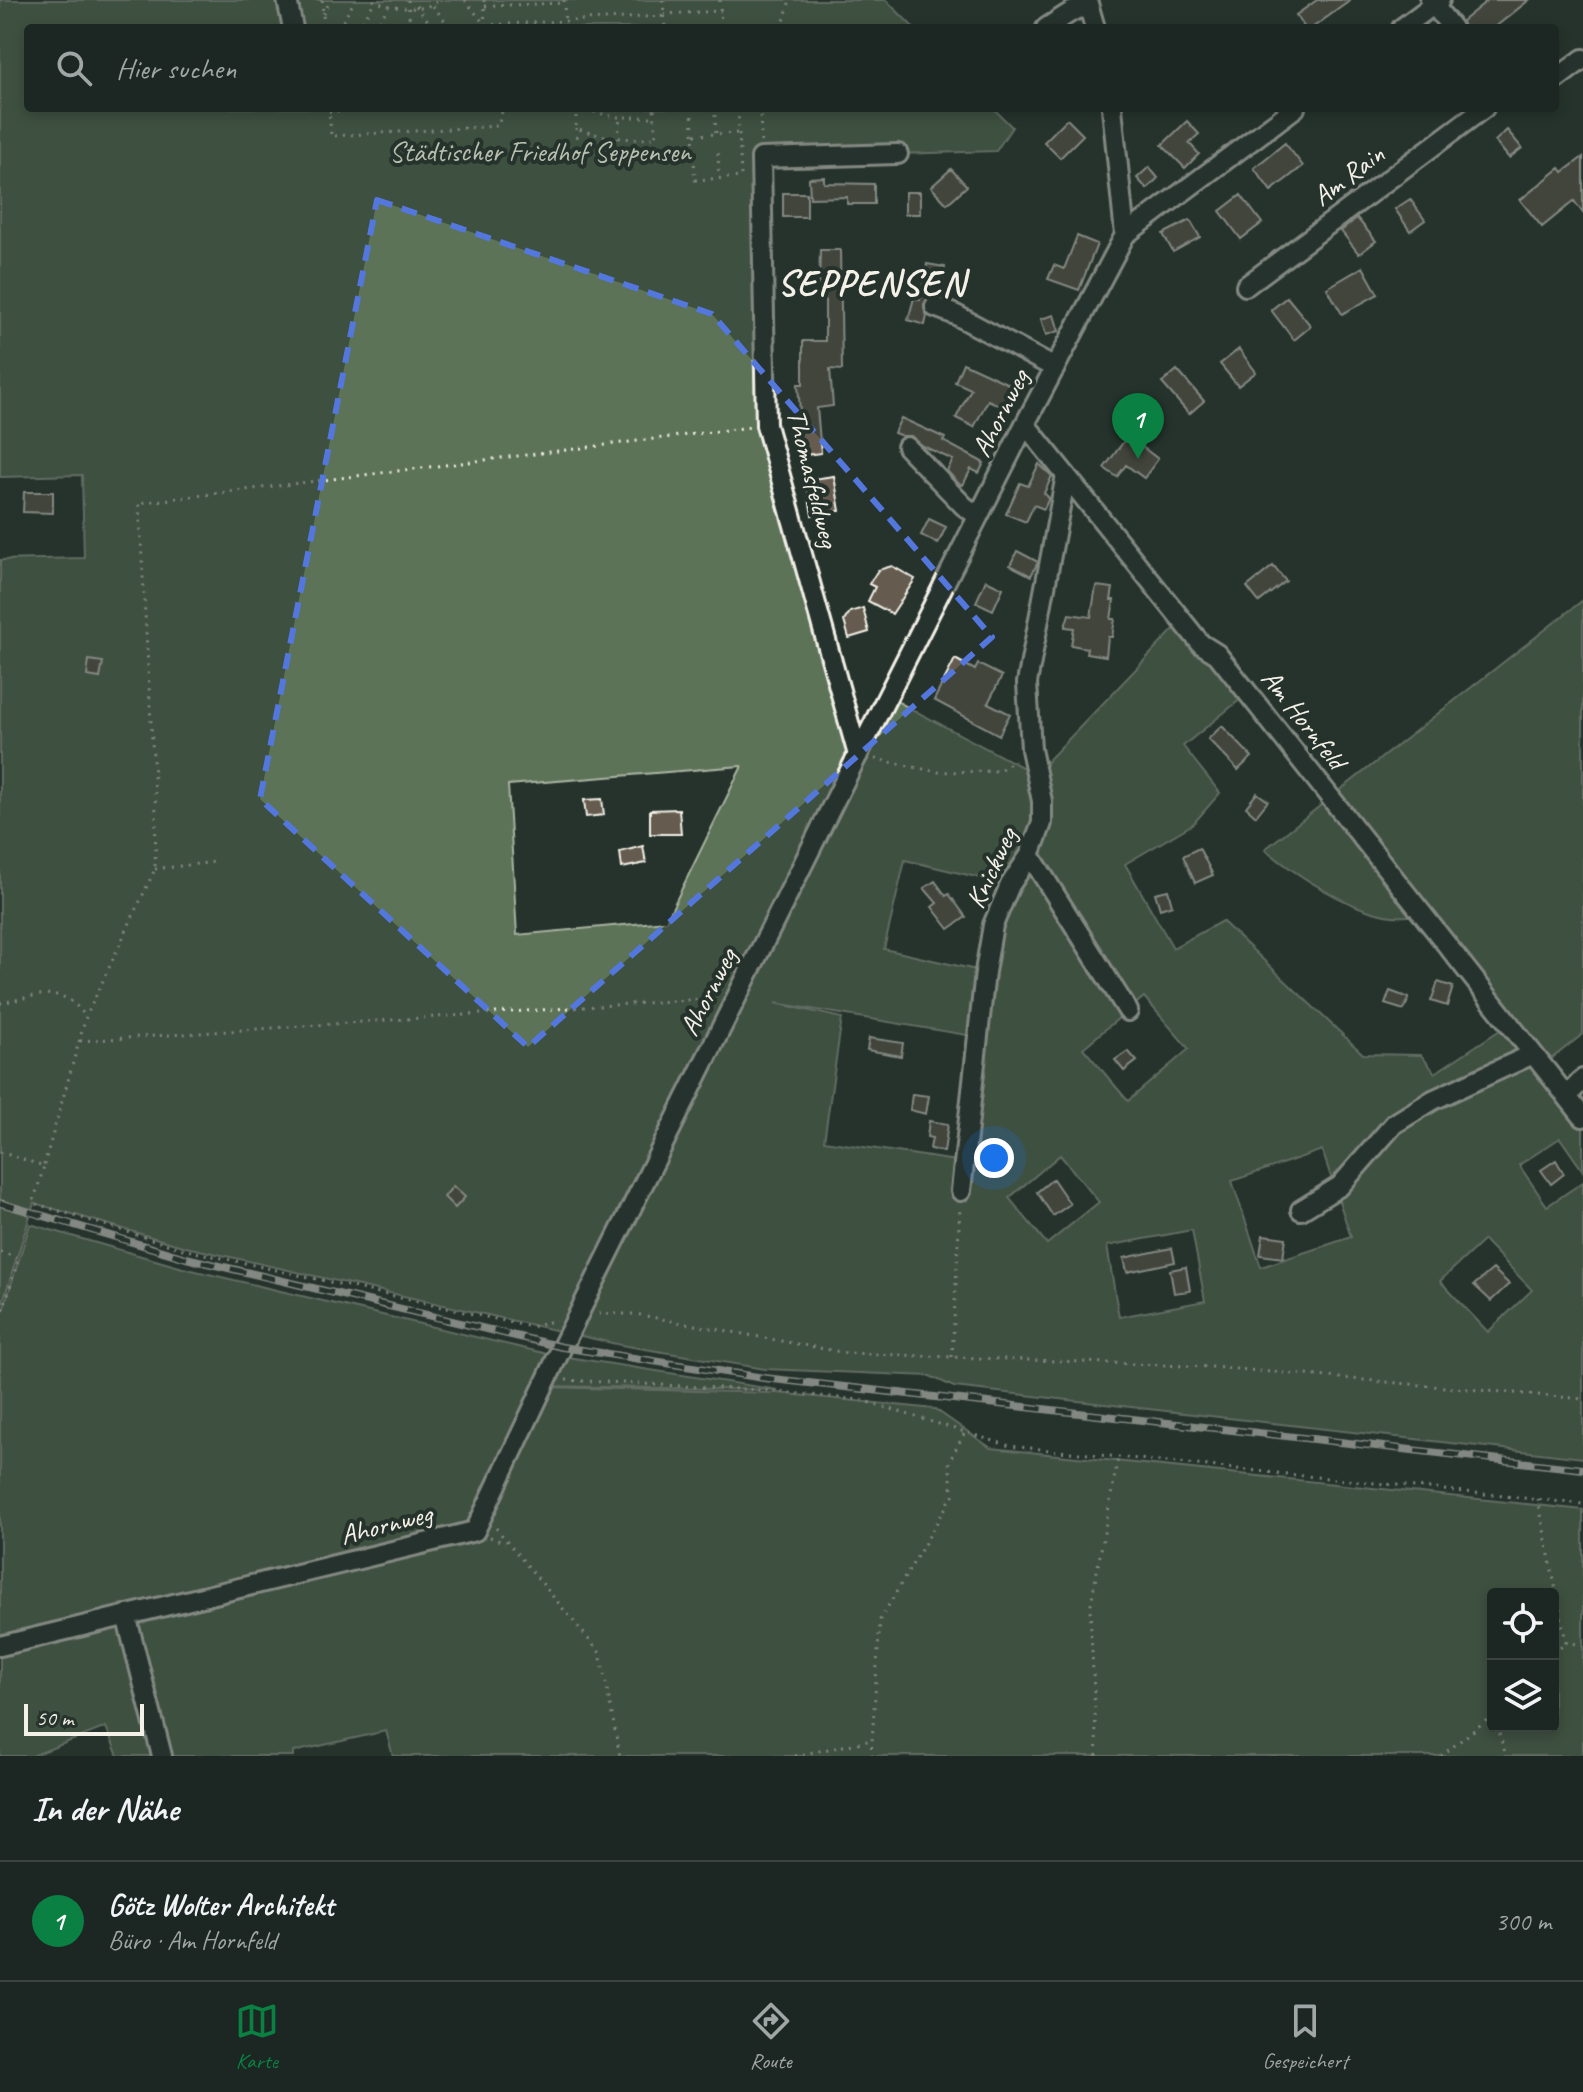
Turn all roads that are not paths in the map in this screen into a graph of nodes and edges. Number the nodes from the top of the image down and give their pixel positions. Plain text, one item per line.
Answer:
1 (287, 0) edge
2 (1435, 1) edge
3 (1088, 2) edge
4 (292, 24) edge
5 (1052, 24) edge
6 (1094, 24) edge
7 (1407, 24) edge
8 (1449, 24) edge
9 (1583, 59) edge
10 (1559, 77) edge
11 (1112, 112) edge
12 (1290, 112) edge
13 (1479, 112) edge
14 (898, 154) dead end
15 (1125, 235) junction
16 (1246, 286) dead end
17 (935, 307) dead end
18 (1055, 368) junction
19 (1025, 424) junction
20 (907, 447) dead end
21 (1066, 475) junction
22 (978, 516) junction
23 (858, 755) junction
24 (1030, 855) junction
25 (1128, 1011) dead end
26 (1533, 1054) junction
27 (1583, 1079) edge
28 (1567, 1096) junction
29 (1583, 1117) edge
30 (961, 1191) road end
31 (1301, 1210) dead end
32 (126, 1615) junction
33 (0, 1646) edge
34 (162, 1756) edge

1 - 4 street
2 - 7 street
2 - 8 street
3 - 5 street
3 - 6 street
9 - 10 street
11 - 15 street
12 - 15 street, Ahornweg
13 - 16 street, Am Rain
14 - 23 street, Thomasfeldweg
15 - 18 street, Ahornweg
17 - 18 street
18 - 19 street, Ahornweg
19 - 21 street, Am Hornfeld
19 - 22 street, Ahornweg
20 - 22 street
21 - 24 street, Knickweg
21 - 26 street, Am Hornfeld
22 - 23 street, Ahornweg
23 - 32 street, Ahornweg
24 - 25 street
24 - 30 street, Knickweg
26 - 28 street, Am Hornfeld
26 - 31 street
27 - 28 street
28 - 29 street, Am Hornfeld
32 - 33 street, Ahornweg
32 - 34 street

